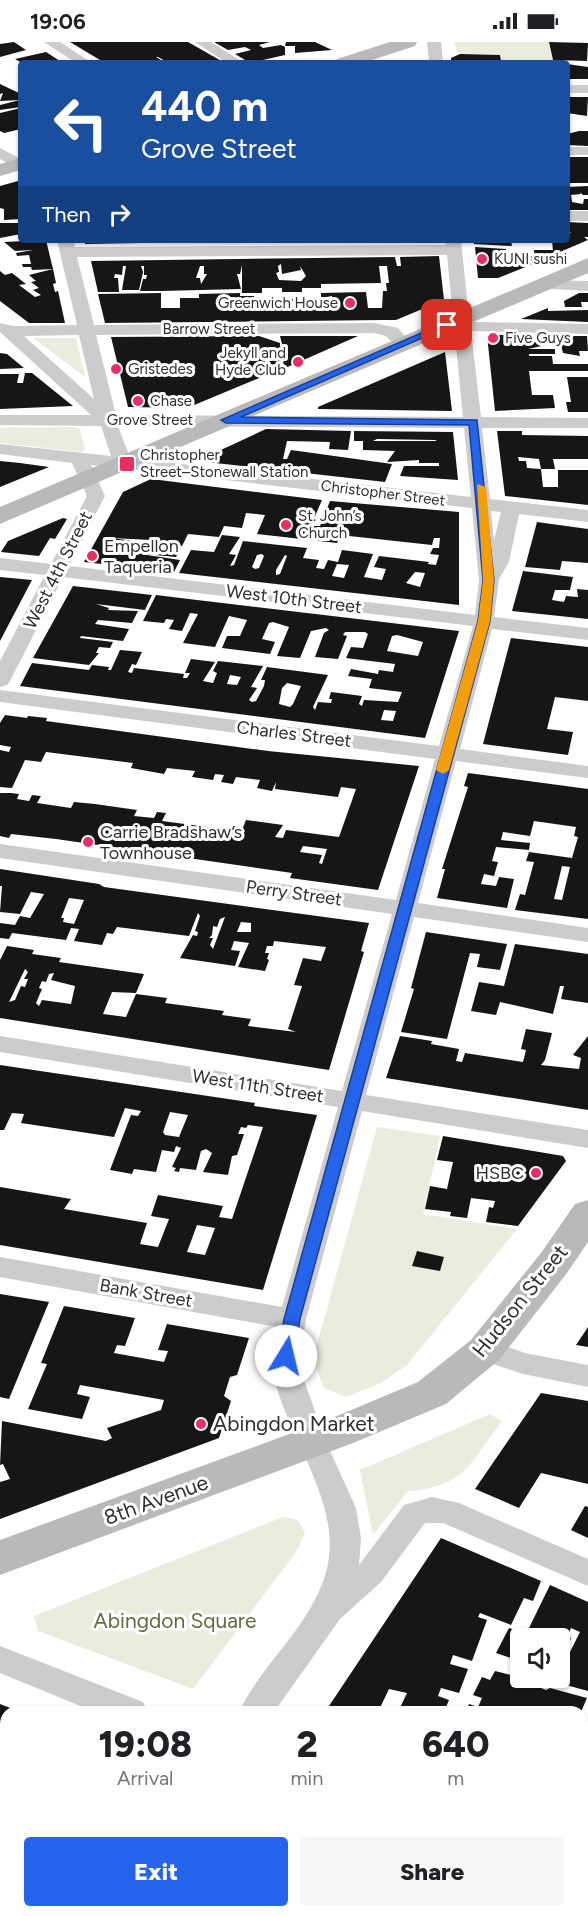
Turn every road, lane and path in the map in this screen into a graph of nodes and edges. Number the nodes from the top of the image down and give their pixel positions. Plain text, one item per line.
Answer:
1 (51, 42) edge
2 (202, 42) edge
3 (408, 42) edge
4 (434, 42) edge
5 (80, 60) edge
6 (232, 60) edge
7 (353, 60) edge
8 (436, 60) edge
9 (570, 88) edge
10 (588, 89) edge
11 (570, 151) edge
12 (588, 151) edge
13 (0, 152) edge
14 (15, 166) edge
15 (570, 216) edge
16 (588, 216) edge
17 (454, 245) edge
18 (67, 246) edge
19 (588, 265) edge
20 (542, 285) junction
21 (588, 286) edge
22 (461, 319) junction
23 (5, 327) edge
24 (588, 329) edge
25 (88, 330) junction
26 (403, 344) junction
27 (0, 420) edge
28 (107, 420) junction
29 (226, 420) junction
30 (474, 422) junction
31 (588, 423) edge
32 (0, 449) edge
33 (123, 463) junction
34 (84, 468) junction
35 (482, 505) junction
36 (511, 508) junction
37 (0, 516) edge
38 (588, 516) edge
39 (0, 564) edge
40 (59, 571) junction
41 (489, 580) junction
42 (484, 621) junction
43 (588, 634) edge
44 (0, 681) edge
45 (0, 696) edge
46 (447, 754) junction
47 (588, 772) edge
48 (0, 851) edge
49 (404, 909) junction
50 (588, 935) edge
51 (0, 1044) edge
52 (352, 1101) junction
53 (588, 1139) edge
54 (588, 1213) edge
55 (0, 1267) edge
56 (292, 1319) junction
57 (485, 1350) junction
58 (588, 1376) edge
59 (311, 1442) junction
60 (0, 1558) edge
61 (588, 1574) edge
62 (329, 1610) junction
63 (0, 1659) edge
64 (117, 1706) edge
65 (259, 1706) edge

1 - 5 street
2 - 6 street
3 - 7 main road
4 - 8 street
9 - 10 street
11 - 12 street
13 - 14 street
15 - 16 street
17 - 18 street
17 - 22 street
18 - 25 street
19 - 20 main road
20 - 21 street
20 - 22 main road
22 - 24 street
22 - 26 main road
22 - 30 street
23 - 25 street, Barrow Street
23 - 28 street
25 - 26 street, Barrow Street
25 - 28 street
26 - 29 main road
27 - 28 street, Grove Street
28 - 29 street, Grove Street
28 - 33 street
29 - 30 street, Grove Street
29 - 33 main road
30 - 31 street, Grove Street
30 - 35 street
32 - 34 street
33 - 34 main road
33 - 35 street, Christopher Street
34 - 37 main road
34 - 40 street, West 4th Street
35 - 36 street, Christopher Street
35 - 41 street
36 - 38 street, Christopher Street
36 - 41 street
39 - 40 street, West 10th Street
40 - 42 street, West 10th Street
40 - 44 street, West 4th Street
41 - 42 street
42 - 43 street, West 10th Street
42 - 46 street
45 - 46 street, Charles Street
46 - 47 street, Charles Street
46 - 49 street
48 - 49 street, Perry Street
49 - 50 street, Perry Street
49 - 52 street
51 - 52 street, West 11th Street
52 - 53 street, West 11th Street
52 - 56 street
54 - 57 main road, Hudson Street
55 - 56 street, Bank Street
56 - 59 street
57 - 58 street
57 - 59 main road, Hudson Street
59 - 60 main road, 8th Avenue
59 - 62 street
61 - 62 street
62 - 65 street
63 - 64 street

